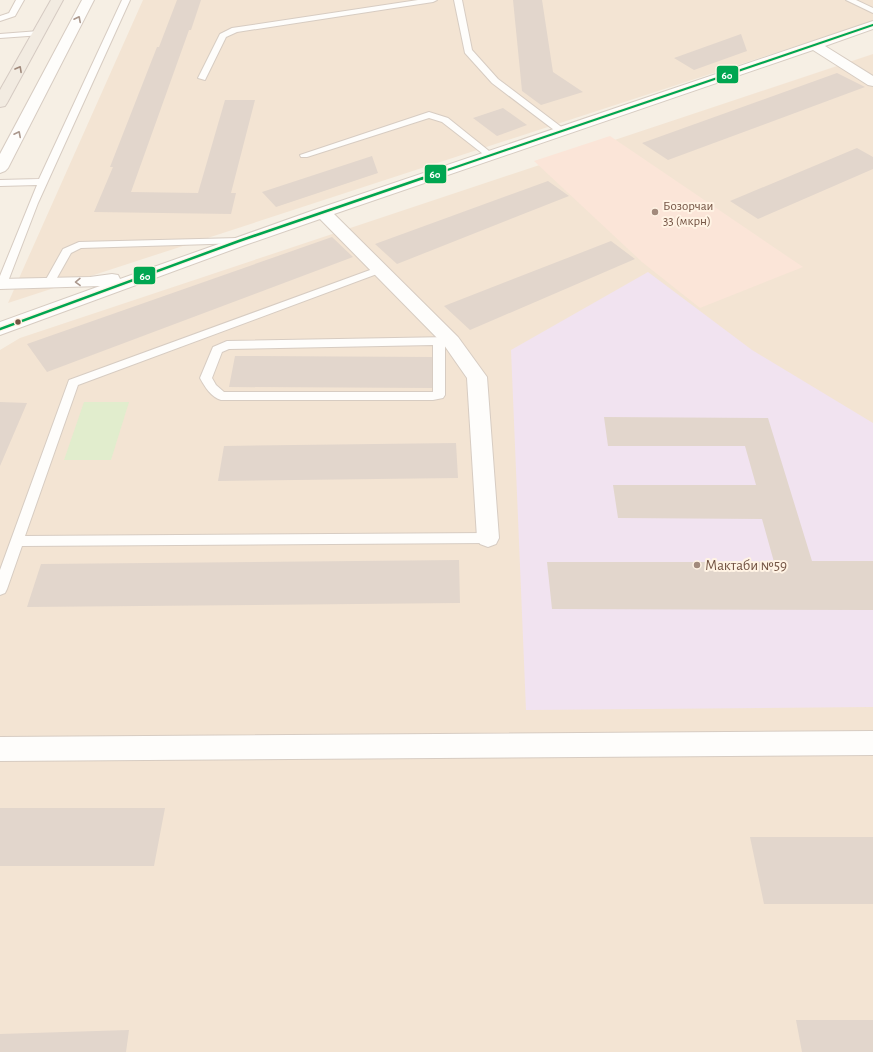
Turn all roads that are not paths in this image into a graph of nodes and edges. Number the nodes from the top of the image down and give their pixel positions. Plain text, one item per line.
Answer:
1 (20, 0) edge
2 (57, 0) edge
3 (88, 0) edge
4 (126, 0) edge
5 (433, 0) edge
6 (458, 0) edge
7 (850, 0) edge
8 (873, 11) edge
9 (0, 19) edge
10 (873, 25) edge
11 (39, 32) junction
12 (0, 36) edge
13 (814, 45) junction
14 (202, 78) dead end
15 (873, 82) edge
16 (0, 103) edge
17 (561, 131) junction
18 (304, 154) dead end
19 (490, 155) junction
20 (0, 168) edge
21 (43, 182) junction
22 (0, 183) edge
23 (323, 212) junction
24 (239, 241) junction
25 (381, 269) junction
26 (145, 275) junction
27 (49, 282) junction
28 (1, 284) edge
29 (0, 329) edge
30 (445, 342) junction
31 (488, 538) joint
32 (17, 541) junction
33 (0, 589) edge
34 (873, 743) edge
35 (0, 749) edge

1 - 9 lane
2 - 11 main road
20 -> 3 street
4 - 21 lane
5 - 14 lane
6 - 17 lane
7 - 8 lane
10 - 13 street
11 - 12 lane
16 -> 11 main road
13 - 15 street
13 - 17 street
17 - 19 street
18 - 19 lane
19 - 23 street
21 - 22 lane
21 - 28 lane
23 - 24 street
23 - 25 street
24 - 26 street
24 - 27 lane
25 - 30 street
25 - 32 lane
26 -> 27 street
26 - 29 street
27 - 28 street
30 - 30 lane
30 - 31 street
31 - 32 lane
32 - 33 lane
34 - 35 street

